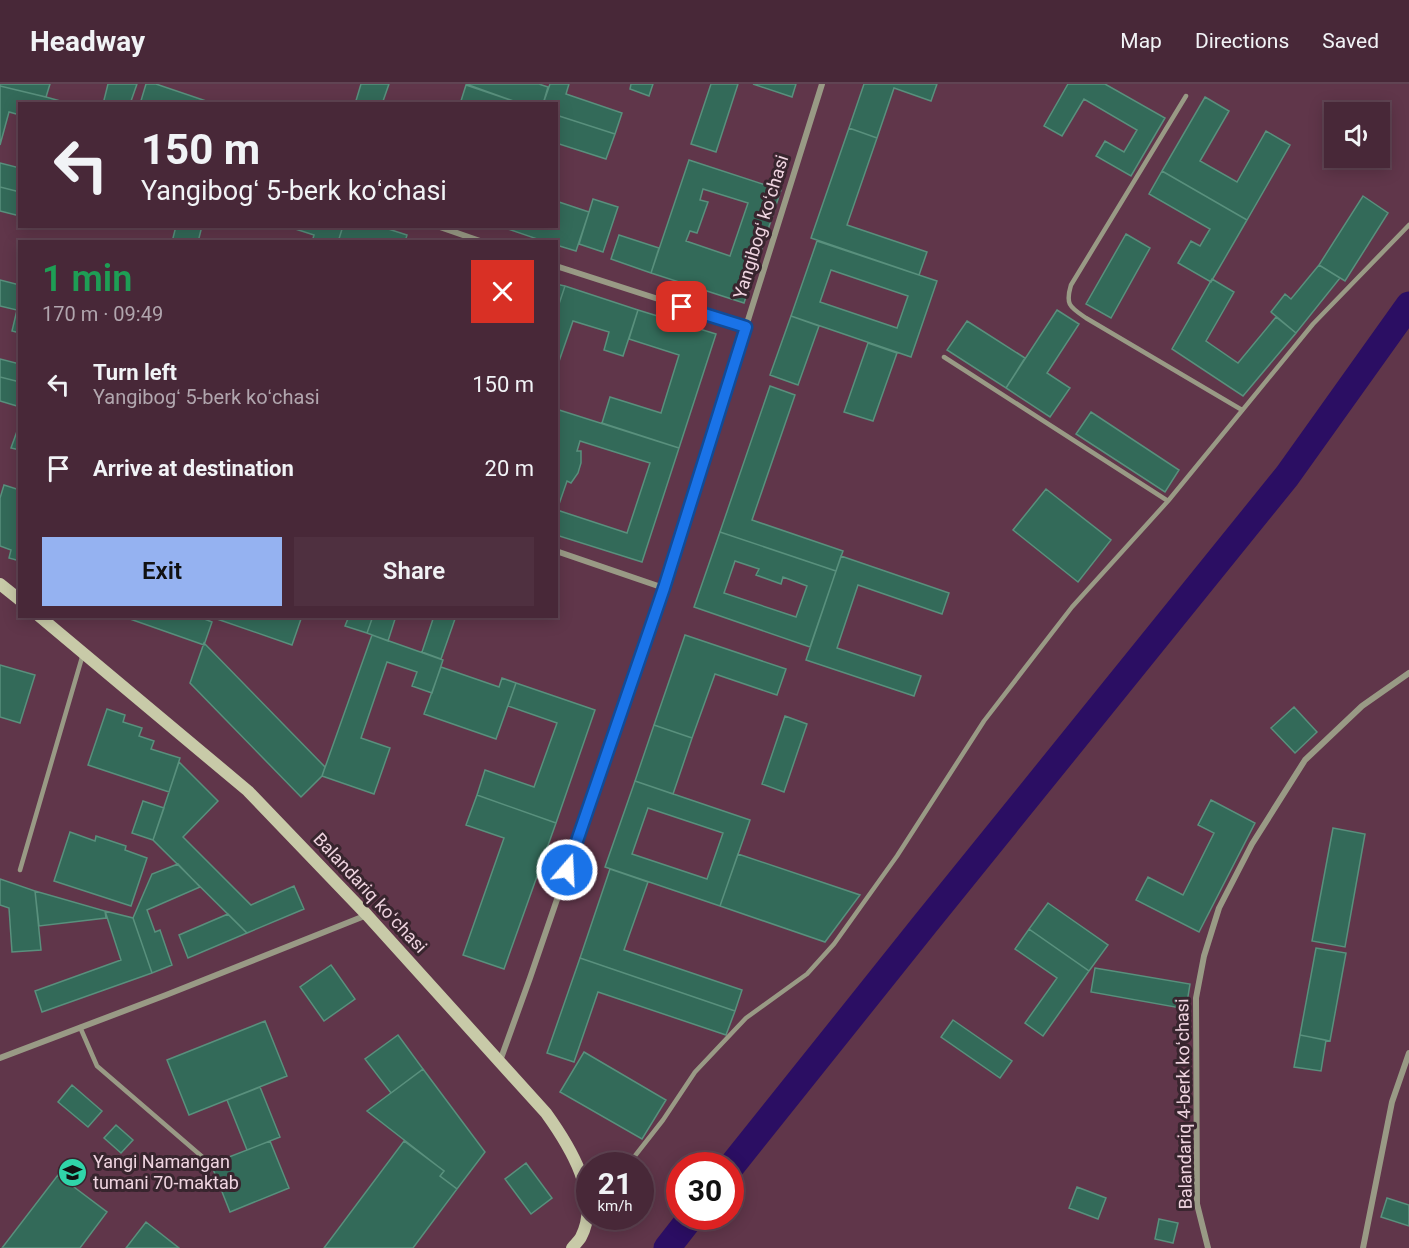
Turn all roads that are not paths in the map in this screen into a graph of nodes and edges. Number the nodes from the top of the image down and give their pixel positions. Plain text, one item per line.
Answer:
1 (822, 84) edge
2 (1186, 96) dead end
3 (1409, 225) edge
4 (443, 228) edge
5 (477, 240) edge
6 (558, 267) edge
7 (746, 327) junction
8 (944, 357) dead end
9 (1242, 410) junction
10 (1168, 501) junction
11 (558, 552) edge
12 (0, 584) edge
13 (664, 588) junction
14 (18, 598) edge
15 (41, 618) edge
16 (83, 654) junction
17 (1409, 673) edge
18 (20, 870) dead end
19 (367, 915) junction
20 (80, 1027) junction
21 (1409, 1053) edge
22 (0, 1058) edge
23 (499, 1061) junction
24 (638, 1152) edge
25 (206, 1160) dead end
26 (576, 1162) edge
27 (583, 1230) edge
28 (572, 1248) edge
29 (1208, 1248) edge
30 (1363, 1248) edge

1 - 7 street, Yangibogʻ koʻchasi
2 - 9 lane
3 - 9 lane
4 - 5 street
6 - 7 street
7 - 13 street, Yangibogʻ koʻchasi
8 - 10 lane
9 - 10 lane
10 - 24 lane
11 - 13 street
12 - 14 street
13 - 23 street, Yangibogʻ koʻchasi
15 - 16 street, Balandariq koʻchasi
16 - 18 lane
16 - 19 street, Balandariq koʻchasi
17 - 29 street, Balandariq 4-berk koʻchasi
19 - 20 street
19 - 23 street, Balandariq koʻchasi
20 - 22 street
20 - 25 lane
21 - 30 street
23 - 26 street, Balandariq koʻchasi
27 - 28 street, Balandariq koʻchasi

